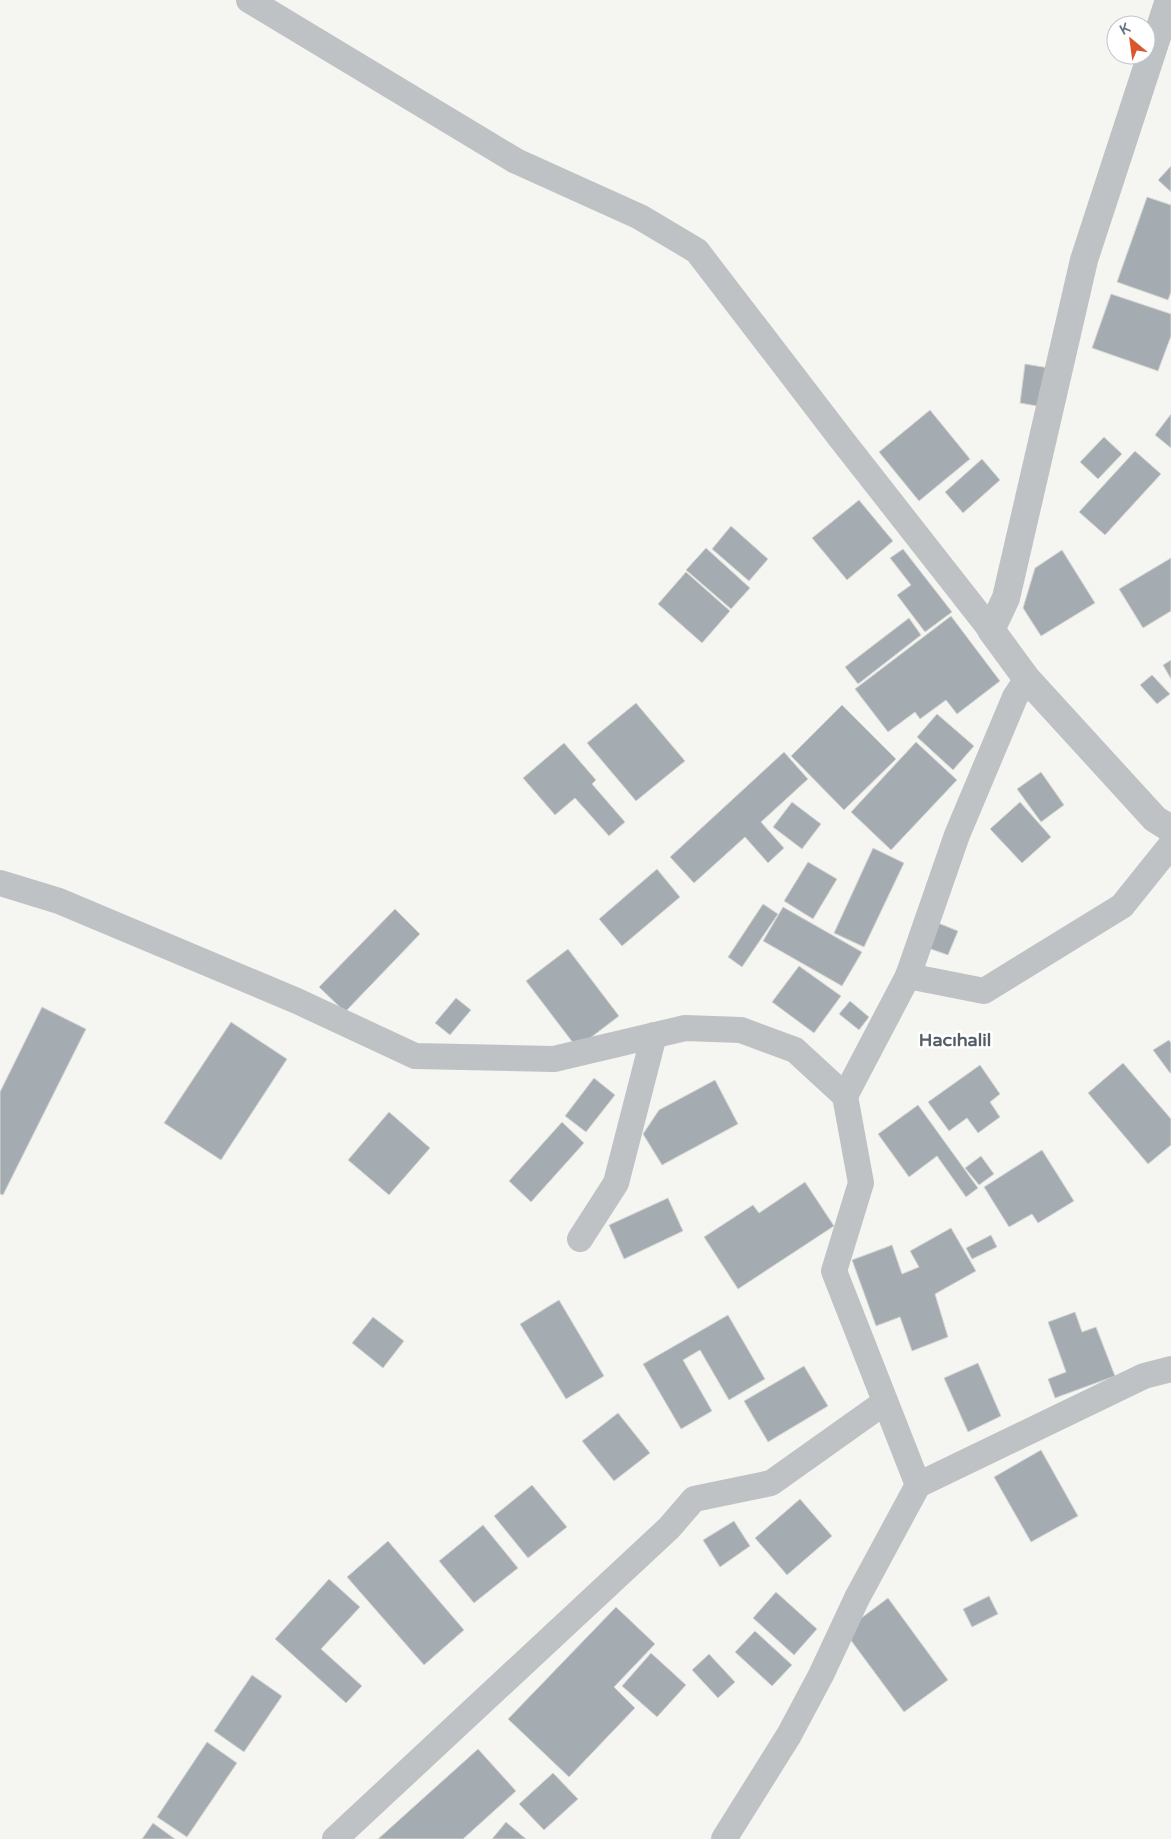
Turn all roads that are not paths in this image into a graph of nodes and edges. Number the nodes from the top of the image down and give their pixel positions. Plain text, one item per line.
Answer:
1 (249, 0) edge
2 (1169, 0) edge
3 (990, 630) junction
4 (1027, 679) junction
5 (1171, 829) edge
6 (1171, 845) edge
7 (0, 883) edge
8 (908, 976) junction
9 (654, 1034) junction
10 (846, 1096) junction
11 (580, 1239) dead end
12 (1171, 1369) edge
13 (886, 1402) junction
14 (918, 1485) junction
15 (335, 1839) edge
16 (724, 1839) edge

1 - 3 street
2 - 3 street
3 - 4 street
4 - 5 street
4 - 8 street
6 - 8 street
7 - 9 street
8 - 10 street
9 - 10 street
9 - 11 street
10 - 13 street
12 - 14 street
13 - 14 street
13 - 15 street
14 - 16 street

